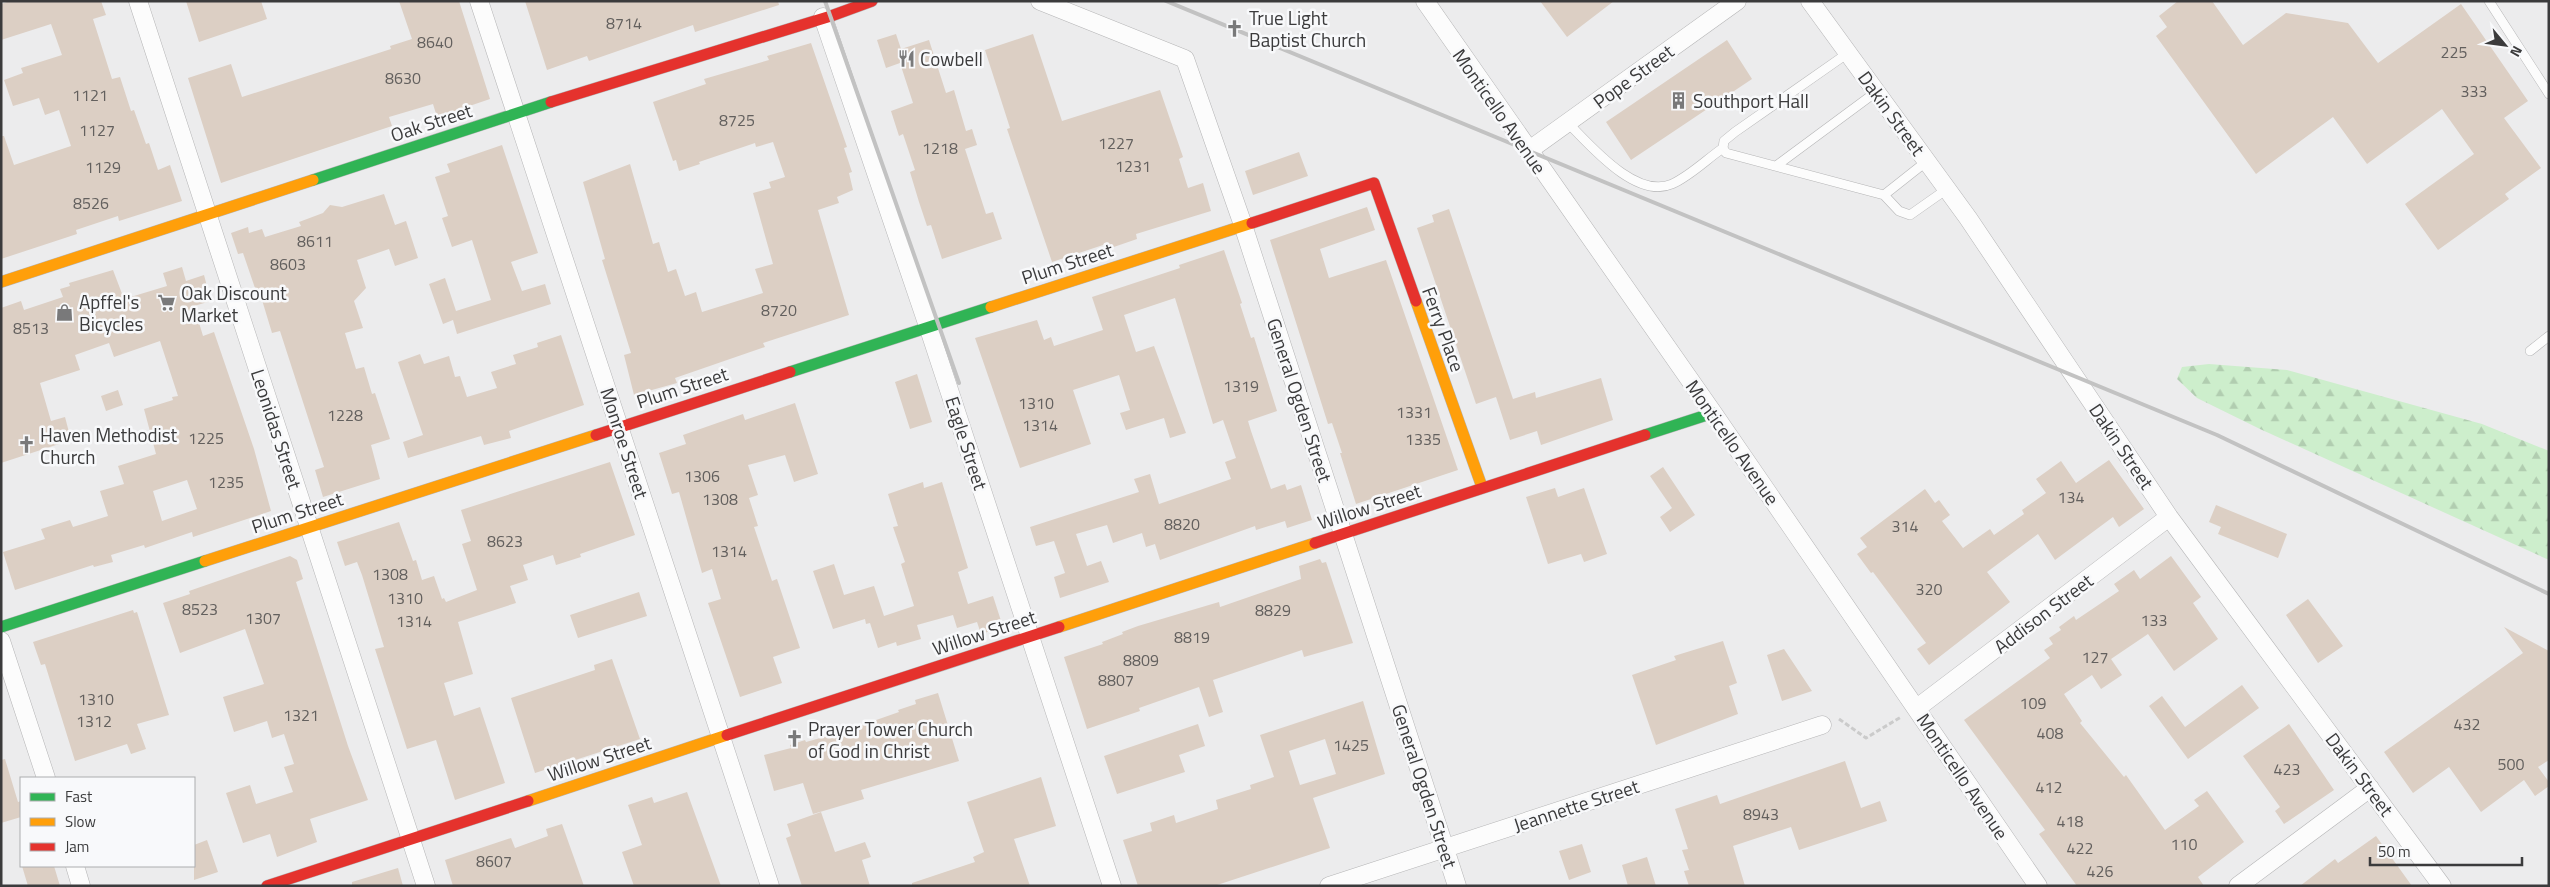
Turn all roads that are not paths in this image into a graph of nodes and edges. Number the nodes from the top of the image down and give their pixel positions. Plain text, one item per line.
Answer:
1 (138, 1) edge
2 (479, 1) edge
3 (872, 1) edge
4 (1040, 1) edge
5 (1425, 1) edge
6 (1810, 1) edge
7 (2489, 1) edge
8 (1735, 2) edge
9 (822, 13) junction
10 (1848, 53) junction
11 (1876, 92) junction
12 (2549, 94) edge
13 (517, 112) junction
14 (1568, 123) junction
15 (1723, 148) junction
16 (1528, 151) junction
17 (1927, 161) junction
18 (1776, 166) junction
19 (1374, 183) joint
20 (1947, 189) junction
21 (1884, 195) junction
22 (207, 214) junction
23 (1243, 225) junction
24 (1, 282) edge
25 (928, 326) junction
26 (2549, 336) edge
27 (2530, 351) dead end
28 (1713, 413) junction
29 (619, 426) junction
30 (1482, 487) junction
31 (2169, 517) junction
32 (309, 527) junction
33 (1343, 533) junction
34 (1, 626) edge
35 (1030, 635) junction
36 (1, 641) edge
37 (1910, 712) junction
38 (1822, 725) road end
39 (721, 737) junction
40 (46, 777) edge
41 (2370, 788) junction
42 (411, 839) junction
43 (1445, 848) junction
44 (75, 867) edge
45 (81, 886) edge
46 (267, 886) edge
47 (426, 886) edge
48 (770, 886) edge
49 (1112, 886) edge
50 (1329, 886) edge
51 (1457, 886) edge
52 (2038, 886) edge
53 (2238, 886) edge
54 (2442, 886) edge

1 - 22 street, Leonidas Street
2 - 13 street, Monroe Street
3 - 9 street, Oak Street
4 - 23 street, General Ogden Street
5 - 16 street, Monticello Avenue
6 - 10 street, Dakin Street
7 - 12 lane
8 - 14 street, Pope Street
9 - 13 street, Oak Street
9 - 25 street, Eagle Street
10 - 11 street, Dakin Street
10 - 15 lane
11 - 17 street, Dakin Street
11 - 18 lane
13 - 22 street, Oak Street
13 - 29 street, Monroe Street
14 - 15 lane
14 - 16 street, Pope Street
15 - 18 lane
16 - 28 street, Monticello Avenue
17 - 20 street, Dakin Street
17 - 21 lane
18 - 21 lane
19 - 23 street, Plum Street
19 - 30 street, Ferry Place
20 - 21 lane
20 - 31 street, Dakin Street
22 - 24 street, Oak Street
22 - 32 street, Leonidas Street
23 - 25 street, Plum Street
23 - 33 street, General Ogden Street
25 - 29 street, Plum Street
25 - 35 street, Eagle Street
26 - 27 lane
28 - 30 street, Willow Street
28 - 37 street, Monticello Avenue
29 - 32 street, Plum Street
29 - 39 street, Monroe Street
30 - 33 street, Willow Street
31 - 37 street, Addison Street
31 - 41 street, Dakin Street
32 - 34 street, Plum Street
32 - 42 street, Leonidas Street
33 - 35 street, Willow Street
33 - 43 street, General Ogden Street
35 - 39 street, Willow Street
35 - 49 street, Eagle Street
36 - 40 street
37 - 52 street, Monticello Avenue
38 - 43 street, Jeannette Street
39 - 42 street, Willow Street
39 - 48 street, Monroe Street
41 - 53 street
41 - 54 street, Dakin Street
42 - 46 street, Willow Street
42 - 47 street, Leonidas Street
43 - 50 street, Jeannette Street
43 - 51 street, General Ogden Street
44 - 45 street

